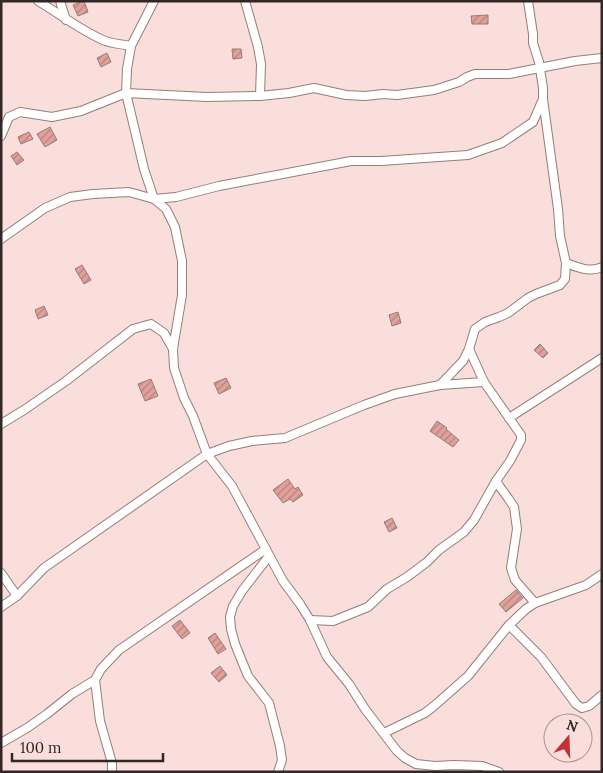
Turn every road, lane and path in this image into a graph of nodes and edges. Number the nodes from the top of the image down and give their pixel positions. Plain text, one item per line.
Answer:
1 (38, 1) edge
2 (60, 1) edge
3 (154, 1) edge
4 (246, 1) edge
5 (528, 1) edge
6 (66, 20) junction
7 (131, 46) junction
8 (602, 58) edge
9 (539, 68) junction
10 (126, 93) junction
11 (260, 96) junction
12 (543, 99) junction
13 (1, 136) edge
14 (154, 199) junction
15 (1, 238) edge
16 (566, 263) junction
17 (602, 267) edge
18 (173, 349) junction
19 (469, 349) junction
20 (602, 358) edge
21 (484, 382) junction
22 (440, 385) junction
23 (509, 418) junction
24 (1, 424) edge
25 (207, 454) junction
26 (496, 481) junction
27 (268, 552) junction
28 (1, 573) edge
29 (602, 574) edge
30 (17, 596) junction
31 (535, 603) junction
32 (1, 607) edge
33 (310, 620) junction
34 (509, 624) junction
35 (95, 680) junction
36 (602, 695) edge
37 (384, 732) junction
38 (1, 743) edge
39 (112, 772) edge
40 (278, 772) edge
41 (499, 772) edge

1 - 6 street
2 - 6 street
3 - 7 street
4 - 11 street
5 - 9 street
6 - 7 street
7 - 10 street
8 - 9 street
9 - 11 street
9 - 12 street
10 - 11 street
10 - 13 street
10 - 14 street
12 - 14 street
12 - 16 street
14 - 15 street
14 - 18 street
16 - 17 street
16 - 19 street
18 - 24 street
18 - 25 street
19 - 21 street
19 - 22 street
20 - 23 street
21 - 22 street
21 - 23 street
22 - 25 street
23 - 26 street
25 - 27 street
25 - 30 street
26 - 31 street
26 - 33 street
27 - 33 street
27 - 35 street
27 - 40 street
28 - 30 street
29 - 31 street
30 - 32 street
31 - 34 street
33 - 37 street
34 - 36 street
34 - 37 street
35 - 38 street
35 - 39 street
37 - 41 street

